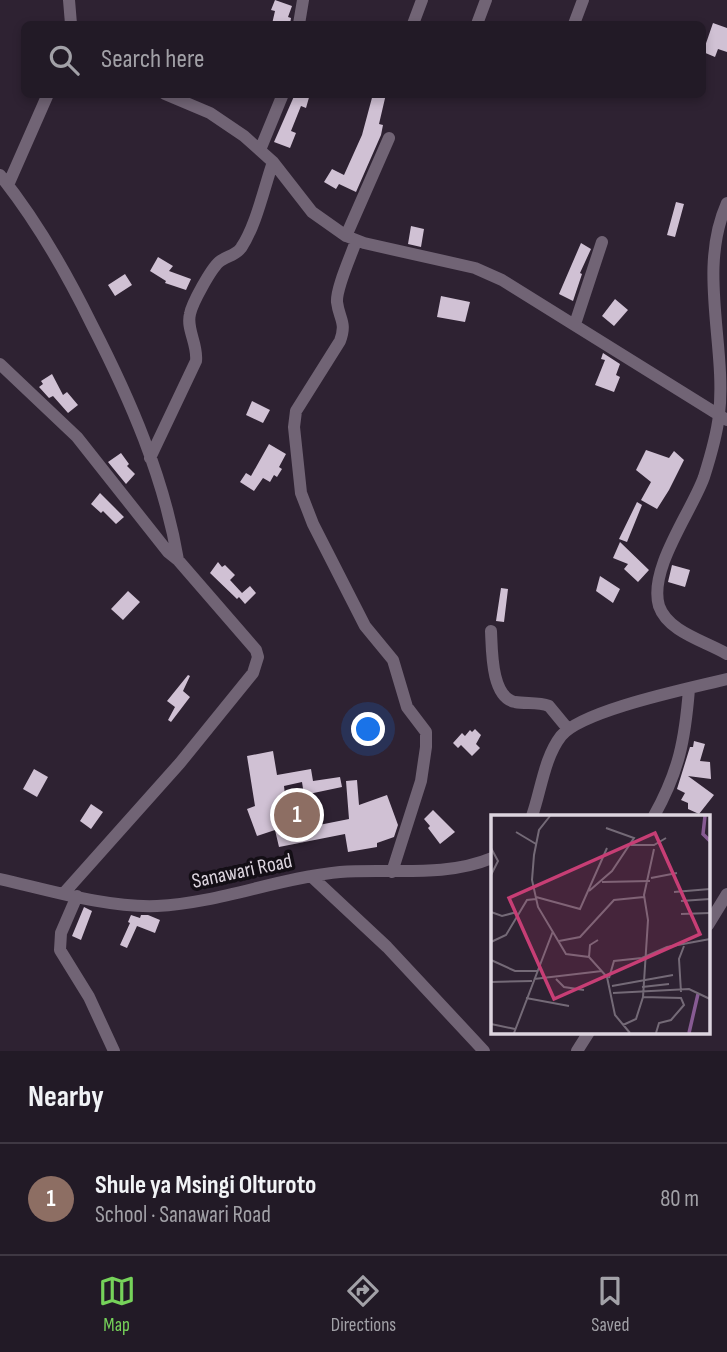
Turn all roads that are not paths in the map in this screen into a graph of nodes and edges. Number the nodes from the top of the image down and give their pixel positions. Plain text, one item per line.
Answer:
1 (69, 0) edge
2 (303, 0) edge
3 (422, 0) edge
4 (486, 0) edge
5 (583, 0) edge
6 (71, 21) edge
7 (300, 21) edge
8 (414, 21) edge
9 (478, 21) edge
10 (575, 21) edge
11 (46, 98) edge
12 (174, 98) edge
13 (282, 98) edge
14 (389, 138) dead end
15 (260, 150) junction
16 (273, 162) junction
17 (4, 180) edge
18 (727, 204) edge
19 (351, 239) junction
20 (602, 242) dead end
21 (575, 324) junction
22 (0, 364) edge
23 (723, 417) edge
24 (150, 458) junction
25 (178, 560) junction
26 (491, 631) dead end
27 (727, 654) edge
28 (727, 679) edge
29 (689, 689) junction
30 (568, 729) junction
31 (533, 815) edge
32 (655, 815) edge
33 (491, 858) edge
34 (392, 872) junction
35 (311, 876) junction
36 (0, 879) edge
37 (70, 894) junction
38 (727, 894) edge
39 (710, 922) edge
40 (588, 1034) edge
41 (107, 1035) junction
42 (105, 1051) edge
43 (114, 1051) edge
44 (484, 1051) edge
45 (577, 1051) edge

1 - 6 street
2 - 7 street
3 - 8 street
4 - 9 street
5 - 10 street
11 - 17 street
12 - 15 street
13 - 15 street
14 - 19 street
15 - 16 street
16 - 19 street
16 - 24 street
17 - 24 street
18 - 23 street
19 - 21 street
19 - 34 street
20 - 21 street
21 - 23 street
22 - 25 street
23 - 27 street
24 - 25 street
25 - 37 street
26 - 30 street
28 - 29 street
29 - 30 street
29 - 32 street
30 - 31 street
33 - 34 street, Sanawari Road
34 - 35 street, Sanawari Road
35 - 37 street, Sanawari Road
35 - 44 street
36 - 37 street, Sanawari Road
37 - 41 street
38 - 39 street
40 - 45 street
41 - 42 street
41 - 43 street

